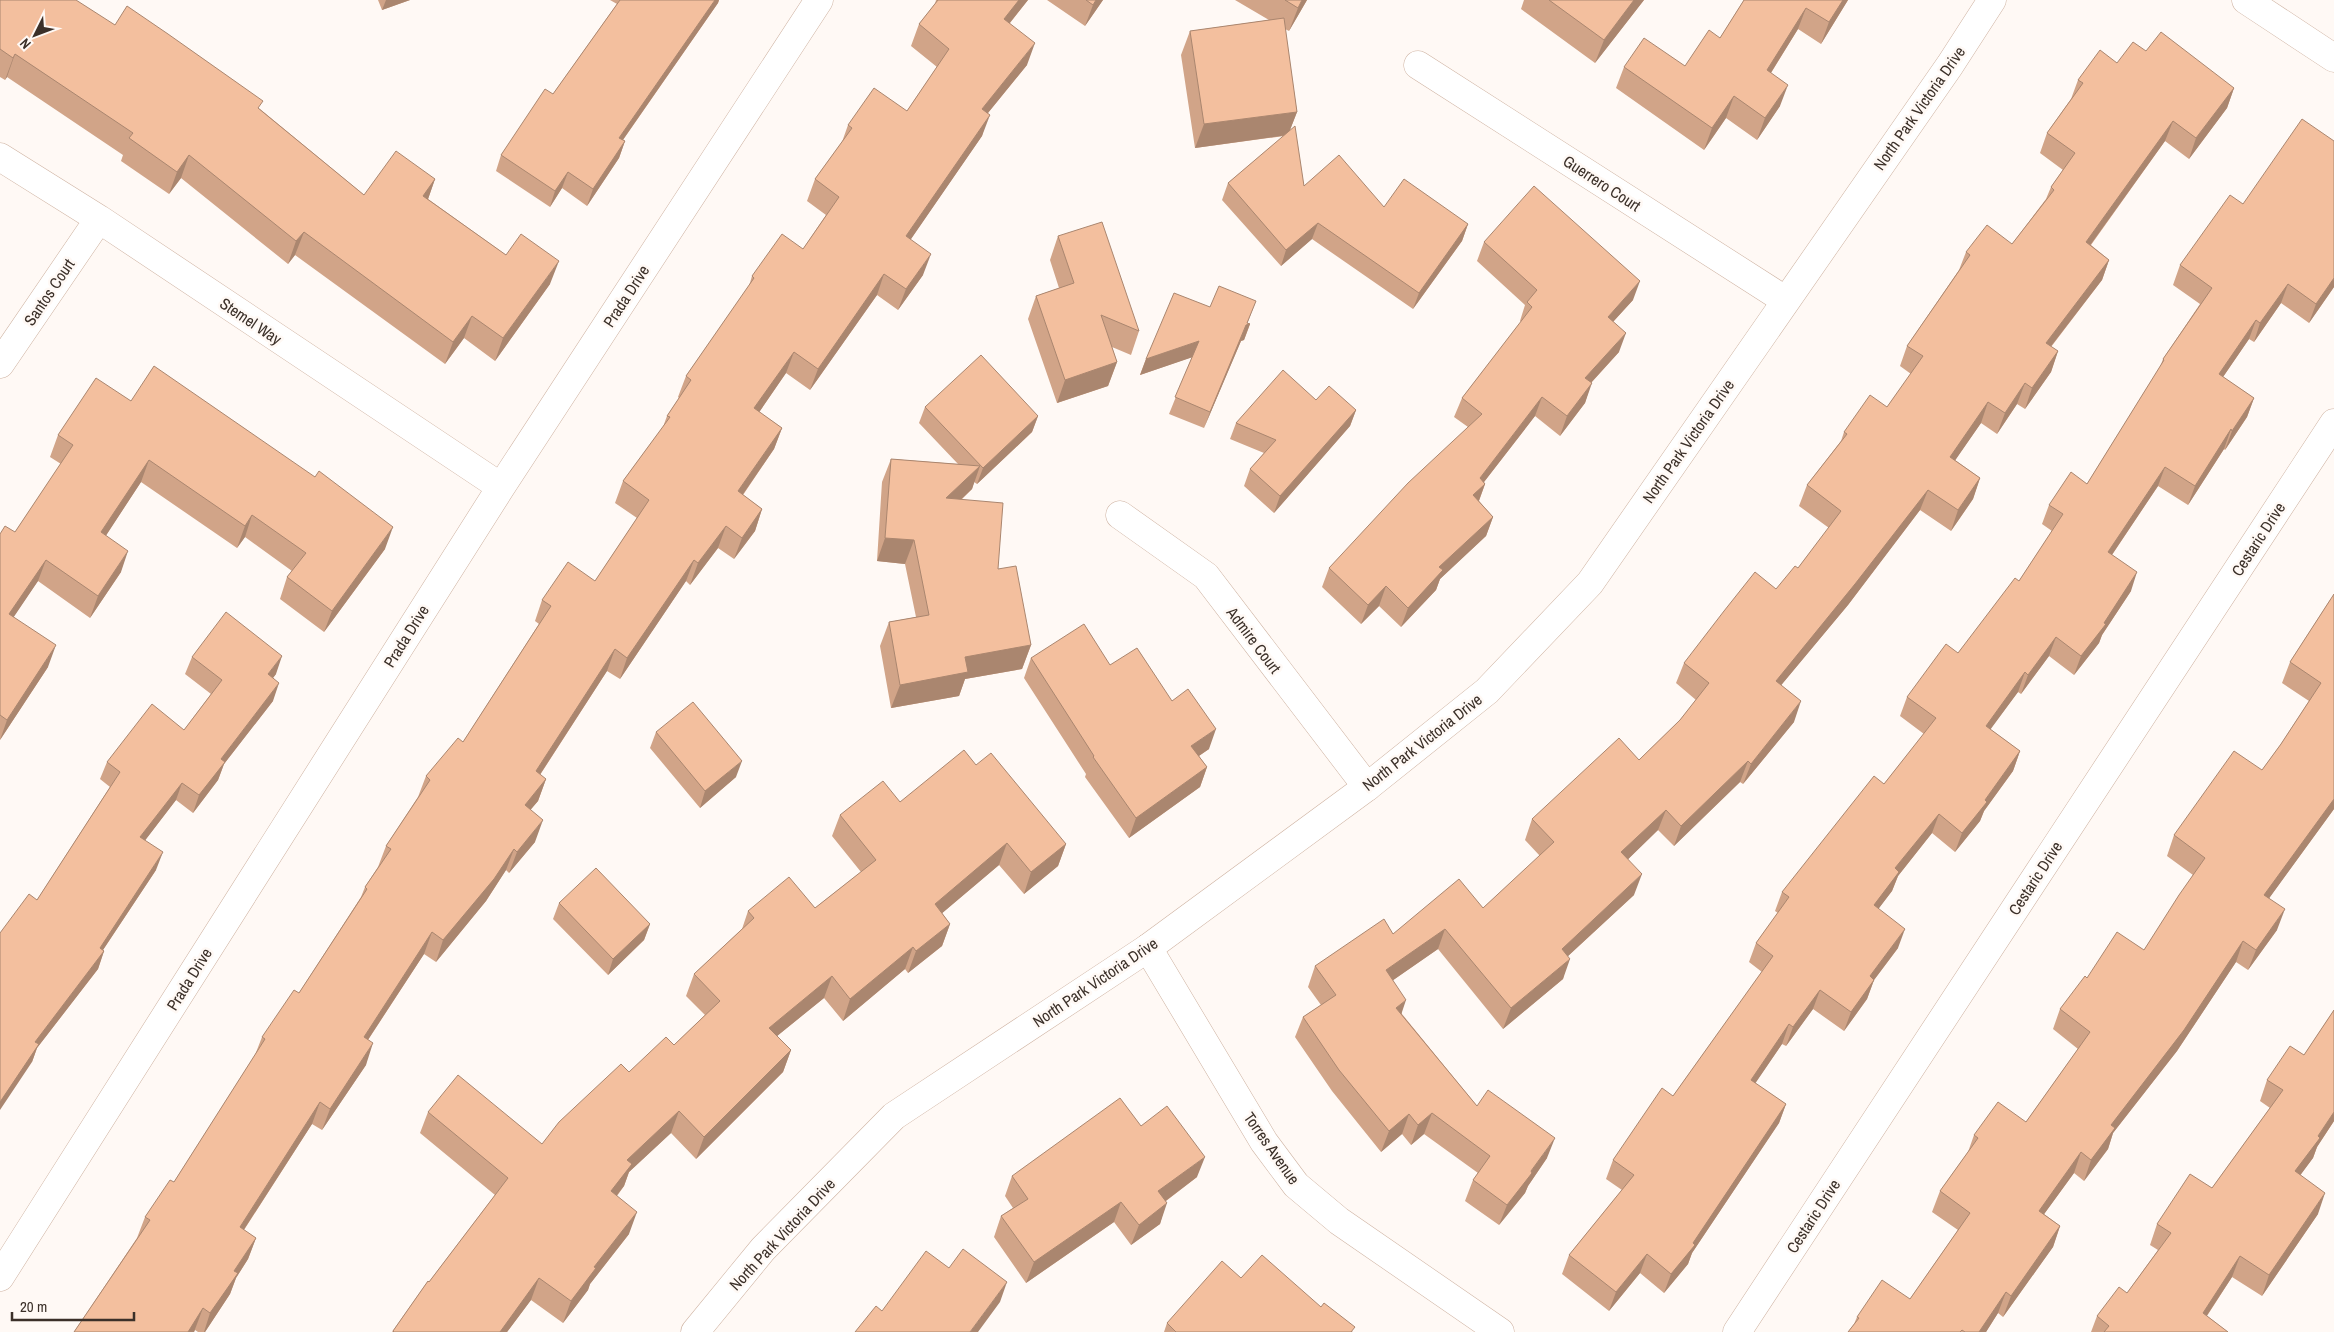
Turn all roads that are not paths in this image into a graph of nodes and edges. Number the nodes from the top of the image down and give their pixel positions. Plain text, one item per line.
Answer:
1 (819, 0) edge
2 (1992, 0) edge
3 (2246, 0) edge
4 (2334, 58) edge
5 (1418, 65) dead end
6 (0, 157) edge
7 (99, 219) junction
8 (1785, 300) junction
9 (0, 364) edge
10 (2334, 423) edge
11 (501, 487) junction
12 (1120, 515) dead end
13 (1366, 786) junction
14 (1148, 948) junction
15 (0, 1278) edge
16 (695, 1332) edge
17 (1500, 1332) edge
18 (1737, 1332) edge

1 - 11 street, Prada Drive
2 - 8 street, North Park Victoria Drive
3 - 4 street
5 - 8 street, Guerrero Court
6 - 7 street, Stemel Way
7 - 9 street, Santos Court
7 - 11 street, Stemel Way
8 - 13 street, North Park Victoria Drive
10 - 18 street, Cestaric Drive
11 - 15 street, Prada Drive
12 - 13 street, Admire Court
13 - 14 street, North Park Victoria Drive
14 - 16 street, North Park Victoria Drive
14 - 17 street, Torres Avenue

